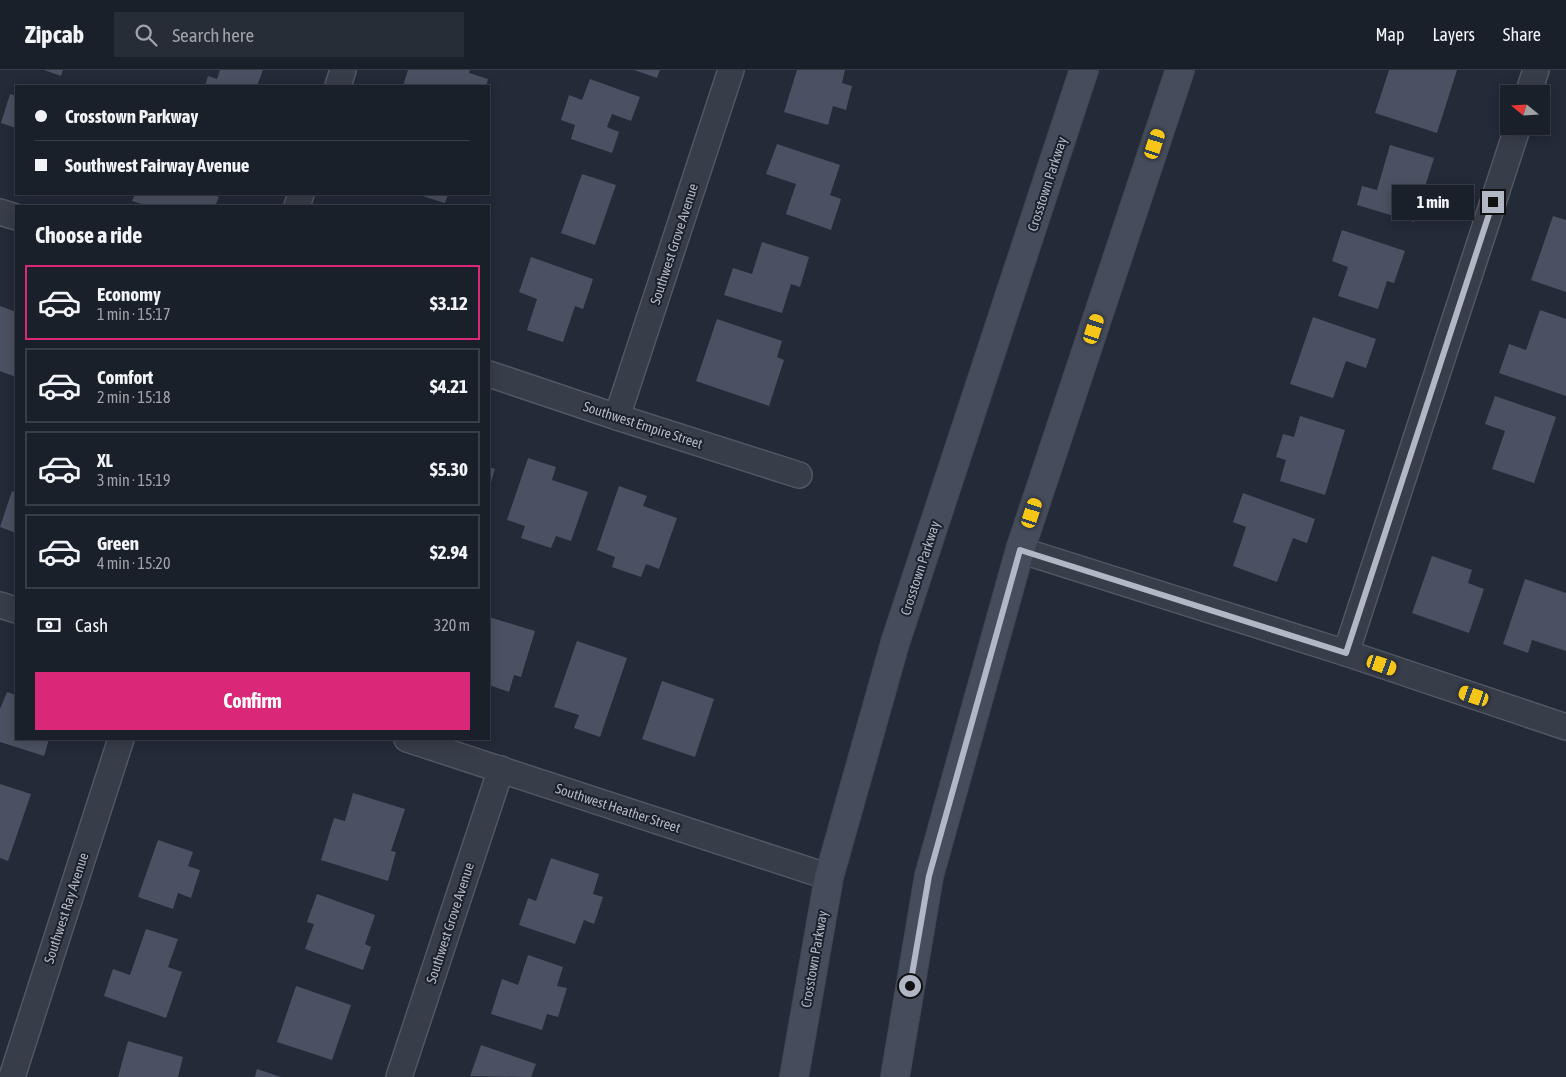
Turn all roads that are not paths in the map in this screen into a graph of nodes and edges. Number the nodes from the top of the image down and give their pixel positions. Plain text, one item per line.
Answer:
1 (343, 70) edge
2 (731, 70) edge
3 (1084, 70) edge
4 (1180, 70) edge
5 (1536, 70) edge
6 (338, 85) edge
7 (1531, 85) edge
8 (1515, 135) edge
9 (0, 212) edge
10 (15, 217) edge
11 (490, 374) edge
12 (617, 417) junction
13 (798, 475) dead end
14 (1020, 550) junction
15 (0, 605) edge
16 (15, 610) edge
17 (1346, 653) junction
18 (1566, 727) edge
19 (121, 740) edge
20 (410, 740) edge
21 (501, 769) junction
22 (829, 877) junction
23 (12, 1077) edge
24 (399, 1077) edge
25 (794, 1077) edge
26 (895, 1077) edge

1 - 6 street
2 - 12 street, Southwest Grove Avenue
3 - 22 main road, Crosstown Parkway
4 - 14 main road
5 - 7 street
8 - 17 street
9 - 10 street
11 - 12 street, Southwest Empire Street
12 - 13 street, Southwest Empire Street
14 - 17 street
14 - 26 main road
15 - 16 street
17 - 18 street
19 - 23 street, Southwest Ray Avenue
20 - 21 street, Southwest Heather Street
21 - 22 street, Southwest Heather Street
21 - 24 street, Southwest Grove Avenue
22 - 25 main road, Crosstown Parkway

